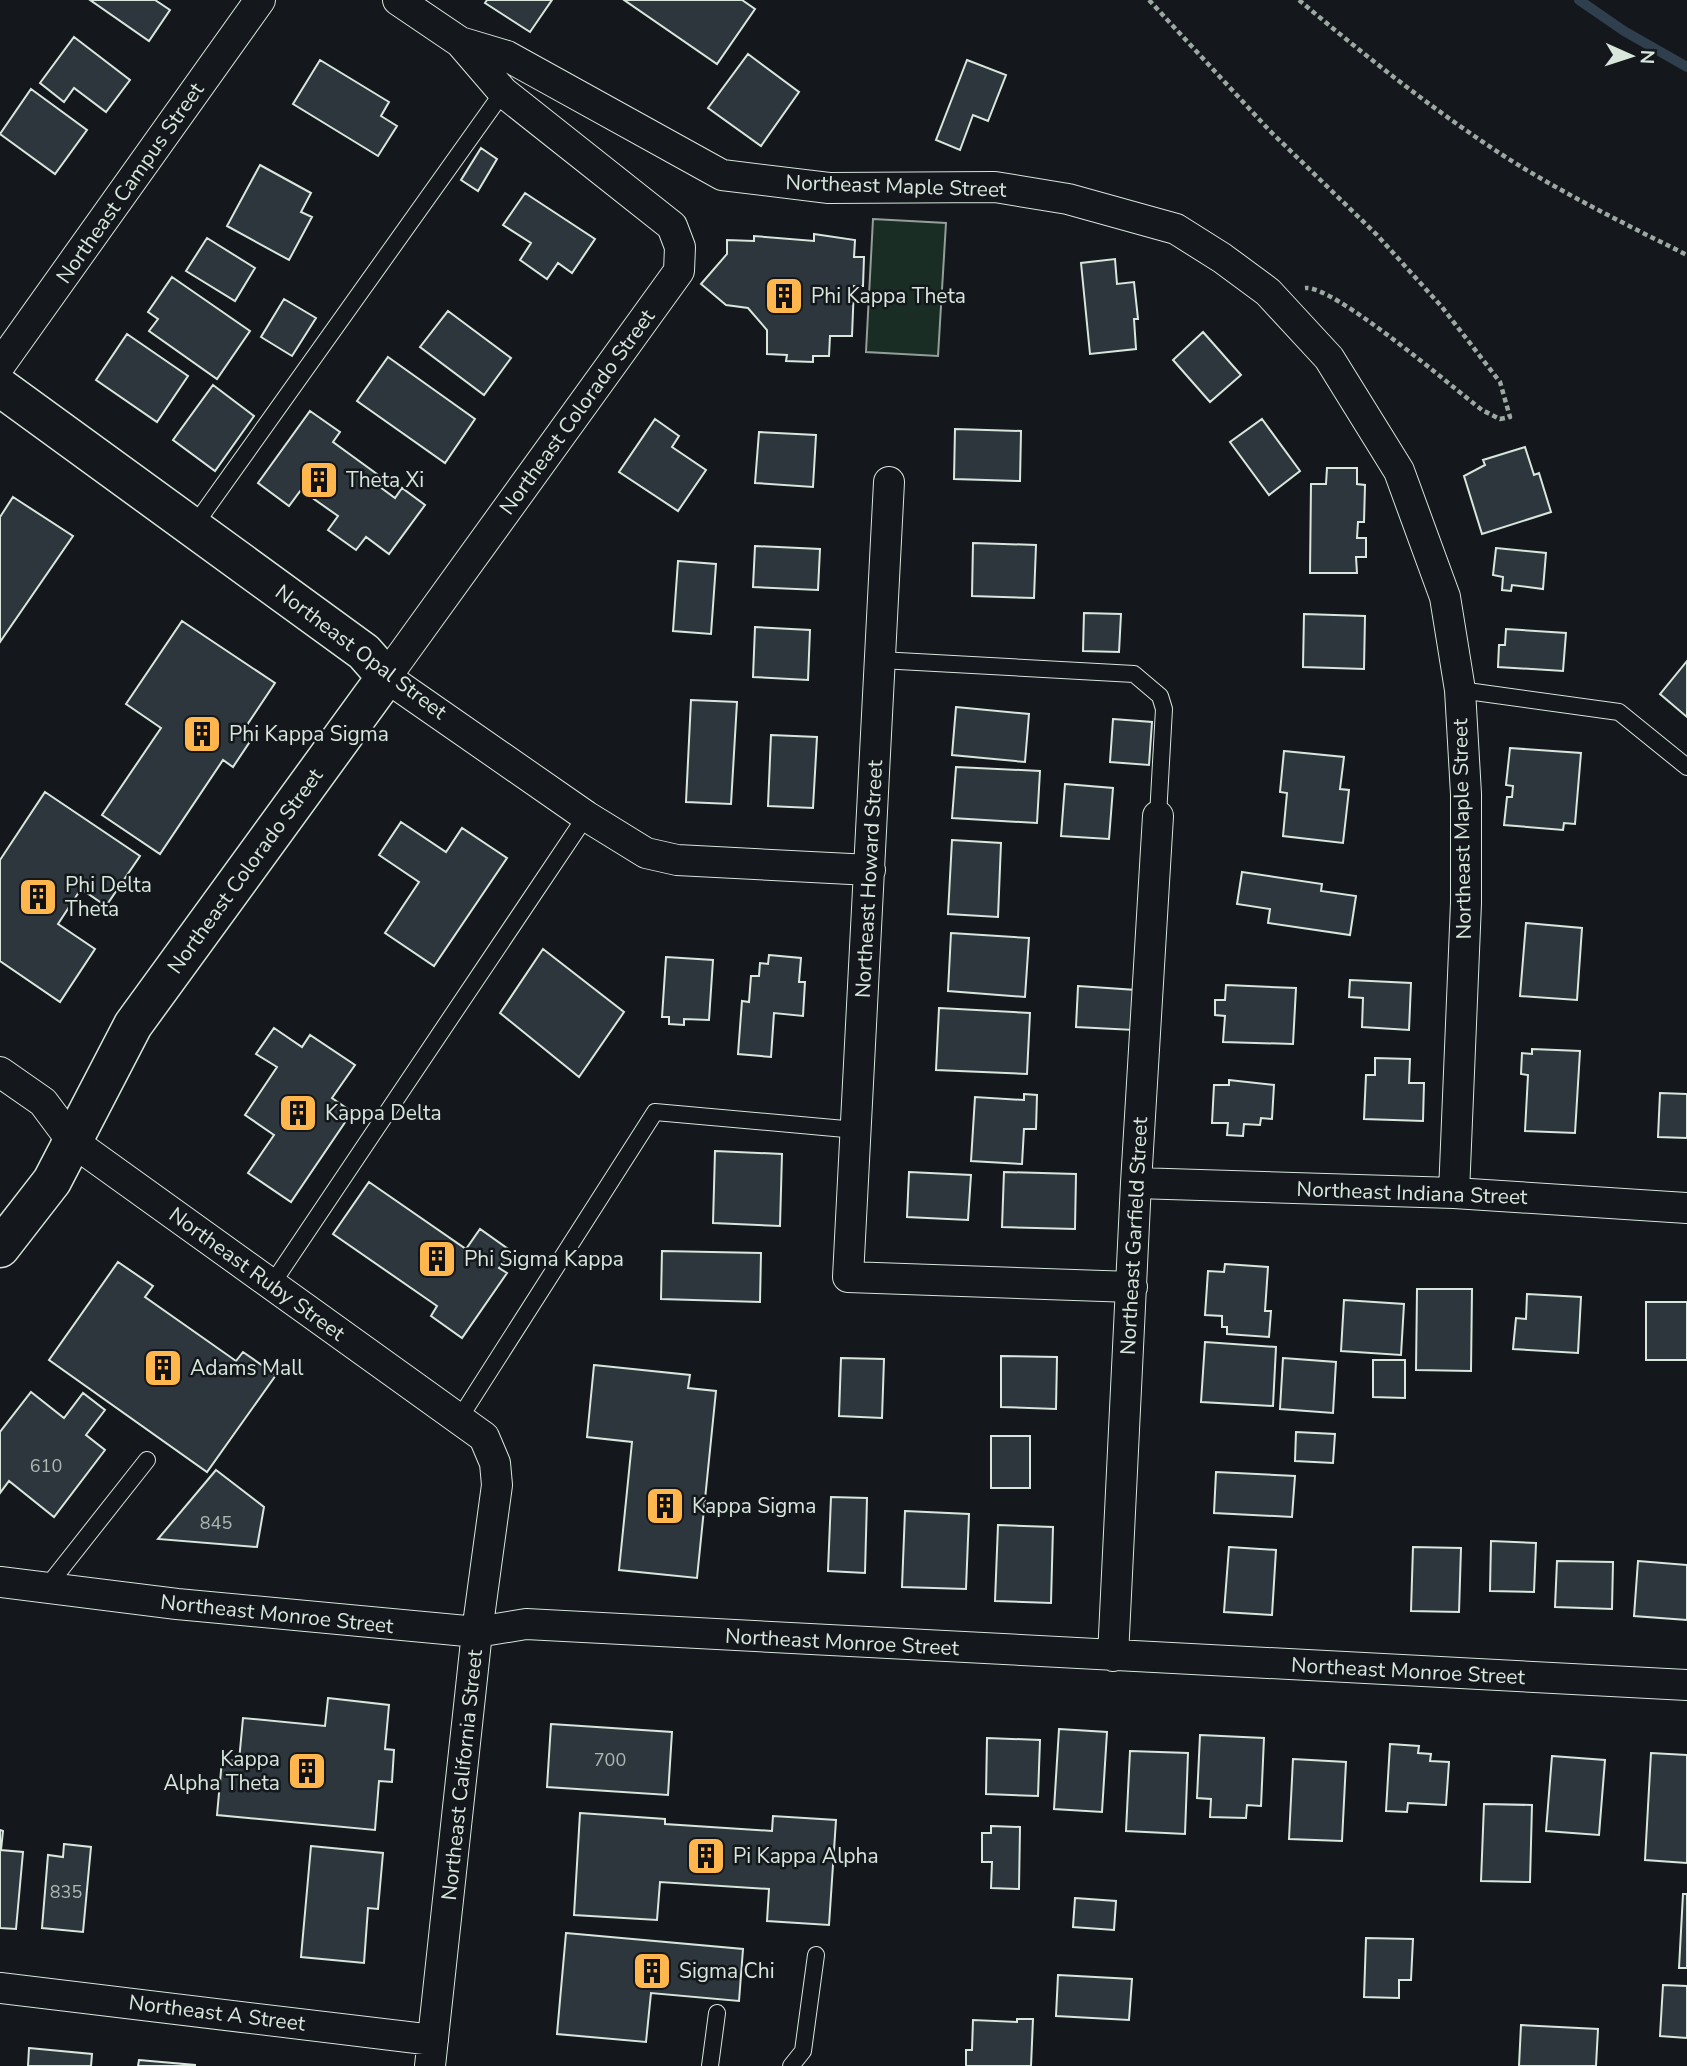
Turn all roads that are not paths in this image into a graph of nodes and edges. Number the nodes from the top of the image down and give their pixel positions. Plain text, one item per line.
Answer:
1 (260, 0) edge
2 (398, 0) edge
3 (460, 42) junction
4 (503, 92) junction
5 (672, 226) joint
6 (0, 365) edge
7 (0, 387) edge
8 (889, 482) dead end
9 (194, 526) junction
10 (880, 660) junction
11 (386, 677) junction
12 (1460, 690) junction
13 (1687, 767) edge
14 (586, 816) junction
15 (1158, 816) joint
16 (870, 870) junction
17 (0, 1072) edge
18 (856, 1130) junction
19 (72, 1141) junction
20 (1136, 1183) junction
21 (1454, 1194) junction
22 (1687, 1208) edge
23 (0, 1248) edge
24 (272, 1284) junction
25 (1132, 1287) junction
26 (459, 1419) junction
27 (147, 1460) dead end
28 (497, 1485) joint
29 (0, 1582) edge
30 (46, 1588) junction
31 (477, 1632) junction
32 (1113, 1656) junction
33 (1687, 1685) edge
34 (816, 1955) dead end
35 (0, 1988) edge
36 (717, 2012) dead end
37 (432, 2053) edge
38 (710, 2066) edge
39 (791, 2066) edge

1 - 6 street, Northeast Campus Street
2 - 3 street, Northeast Maple Street
3 - 4 street, Northeast Maple Street
3 - 12 street, Northeast Maple Street
4 - 5 street, Northeast Maple Street
4 - 9 lane
5 - 11 street, Northeast Colorado Street
7 - 9 street, Northeast Opal Street
8 - 10 street, Northeast Howard Street
9 - 11 street, Northeast Opal Street
10 - 15 lane
10 - 16 street, Northeast Howard Street
11 - 14 street, Northeast Opal Street
11 - 19 street, Northeast Colorado Street
12 - 13 lane
12 - 21 street, Northeast Maple Street
14 - 16 street, Northeast Opal Street
14 - 24 lane
15 - 20 street, Northeast Garfield Street
16 - 18 street, Northeast Howard Street
17 - 19 street, Northeast Ruby Street
18 - 25 street, Northeast Howard Street
18 - 26 lane
19 - 23 street, Northeast Colorado Street
19 - 24 street, Northeast Ruby Street
20 - 21 street, Northeast Indiana Street
20 - 25 street, Northeast Garfield Street
21 - 22 street, Northeast Indiana Street
24 - 26 street, Northeast Ruby Street
25 - 32 street, Northeast Garfield Street
26 - 28 street, Northeast Ruby Street
27 - 30 lane
28 - 31 street, Northeast California Street
29 - 30 street, Northeast Monroe Street
30 - 31 street, Northeast Monroe Street
31 - 32 street, Northeast Monroe Street
31 - 37 street, Northeast California Street
32 - 33 street, Northeast Monroe Street
34 - 39 lane
35 - 37 street, Northeast A Street
36 - 38 lane

